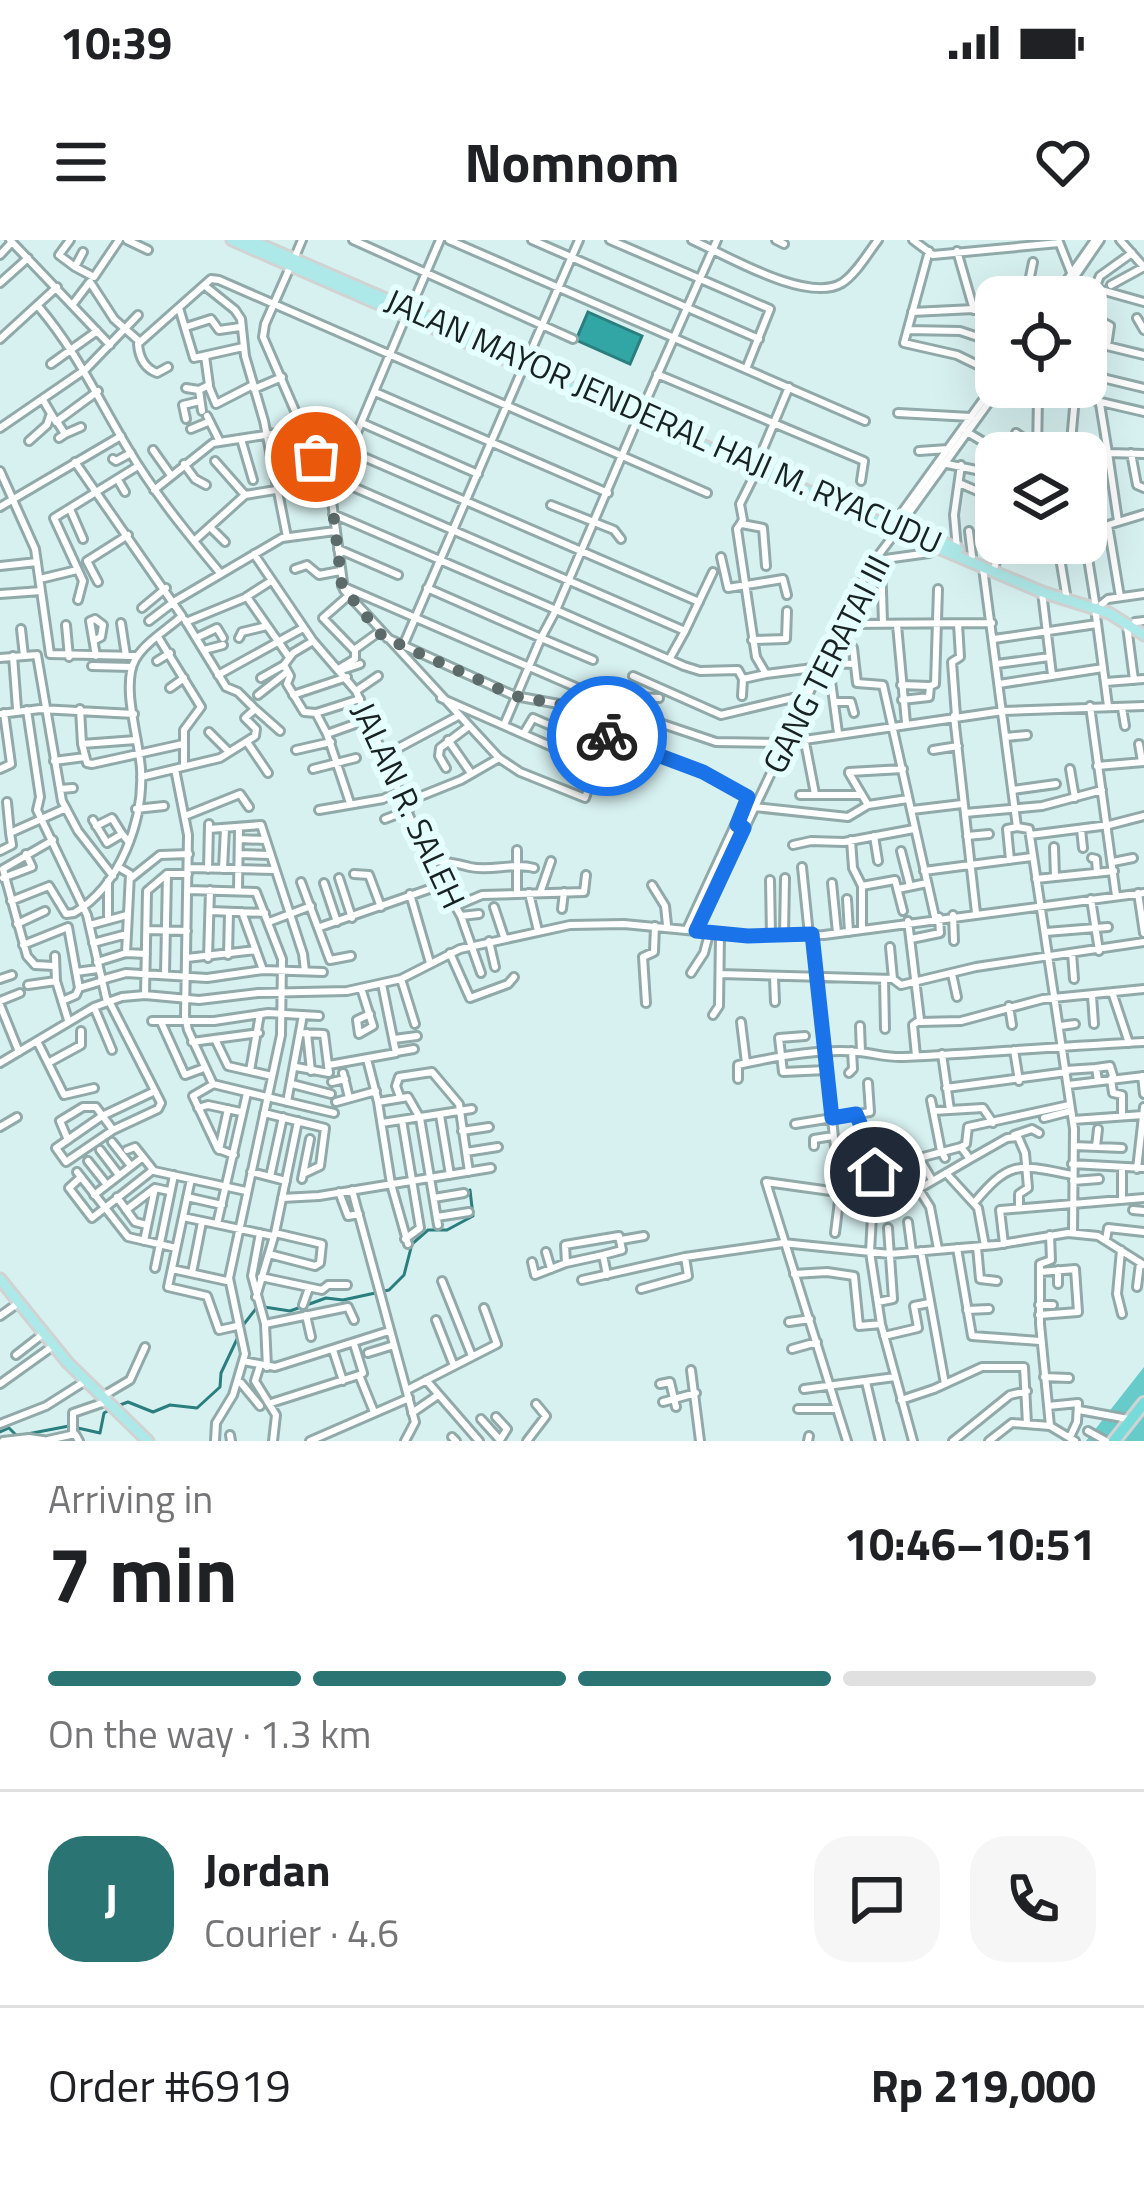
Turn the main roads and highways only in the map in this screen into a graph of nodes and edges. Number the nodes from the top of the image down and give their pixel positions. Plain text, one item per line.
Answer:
1 (232, 240) edge
2 (250, 240) edge
3 (292, 262) junction
4 (898, 525) junction
5 (975, 559) joint
6 (985, 564) edge
7 (988, 564) edge
8 (1097, 605) junction
9 (1139, 626) edge
10 (0, 1279) edge
11 (1144, 1407) edge
12 (142, 1438) edge
13 (1113, 1441) edge

1 - 3 main road, JALAN MAYOR JENDERAL HAJI M. RYACUDU
2 - 3 main road, JALAN MAYOR JENDERAL HAJI M. RYACUDU
3 - 4 main road, JALAN MAYOR JENDERAL HAJI M. RYACUDU
4 - 5 main road, JALAN MAYOR JENDERAL HAJI M. RYACUDU
4 - 5 main road, JALAN MAYOR JENDERAL HAJI M. RYACUDU
6 - 8 main road, JALAN MAYOR JENDERAL HAJI M. RYACUDU
7 - 8 main road, JALAN MAYOR JENDERAL HAJI M. RYACUDU
8 - 9 main road, JALAN MAYOR JENDERAL HAJI M. RYACUDU
10 - 12 main road
11 - 13 highway
11 - 13 highway

